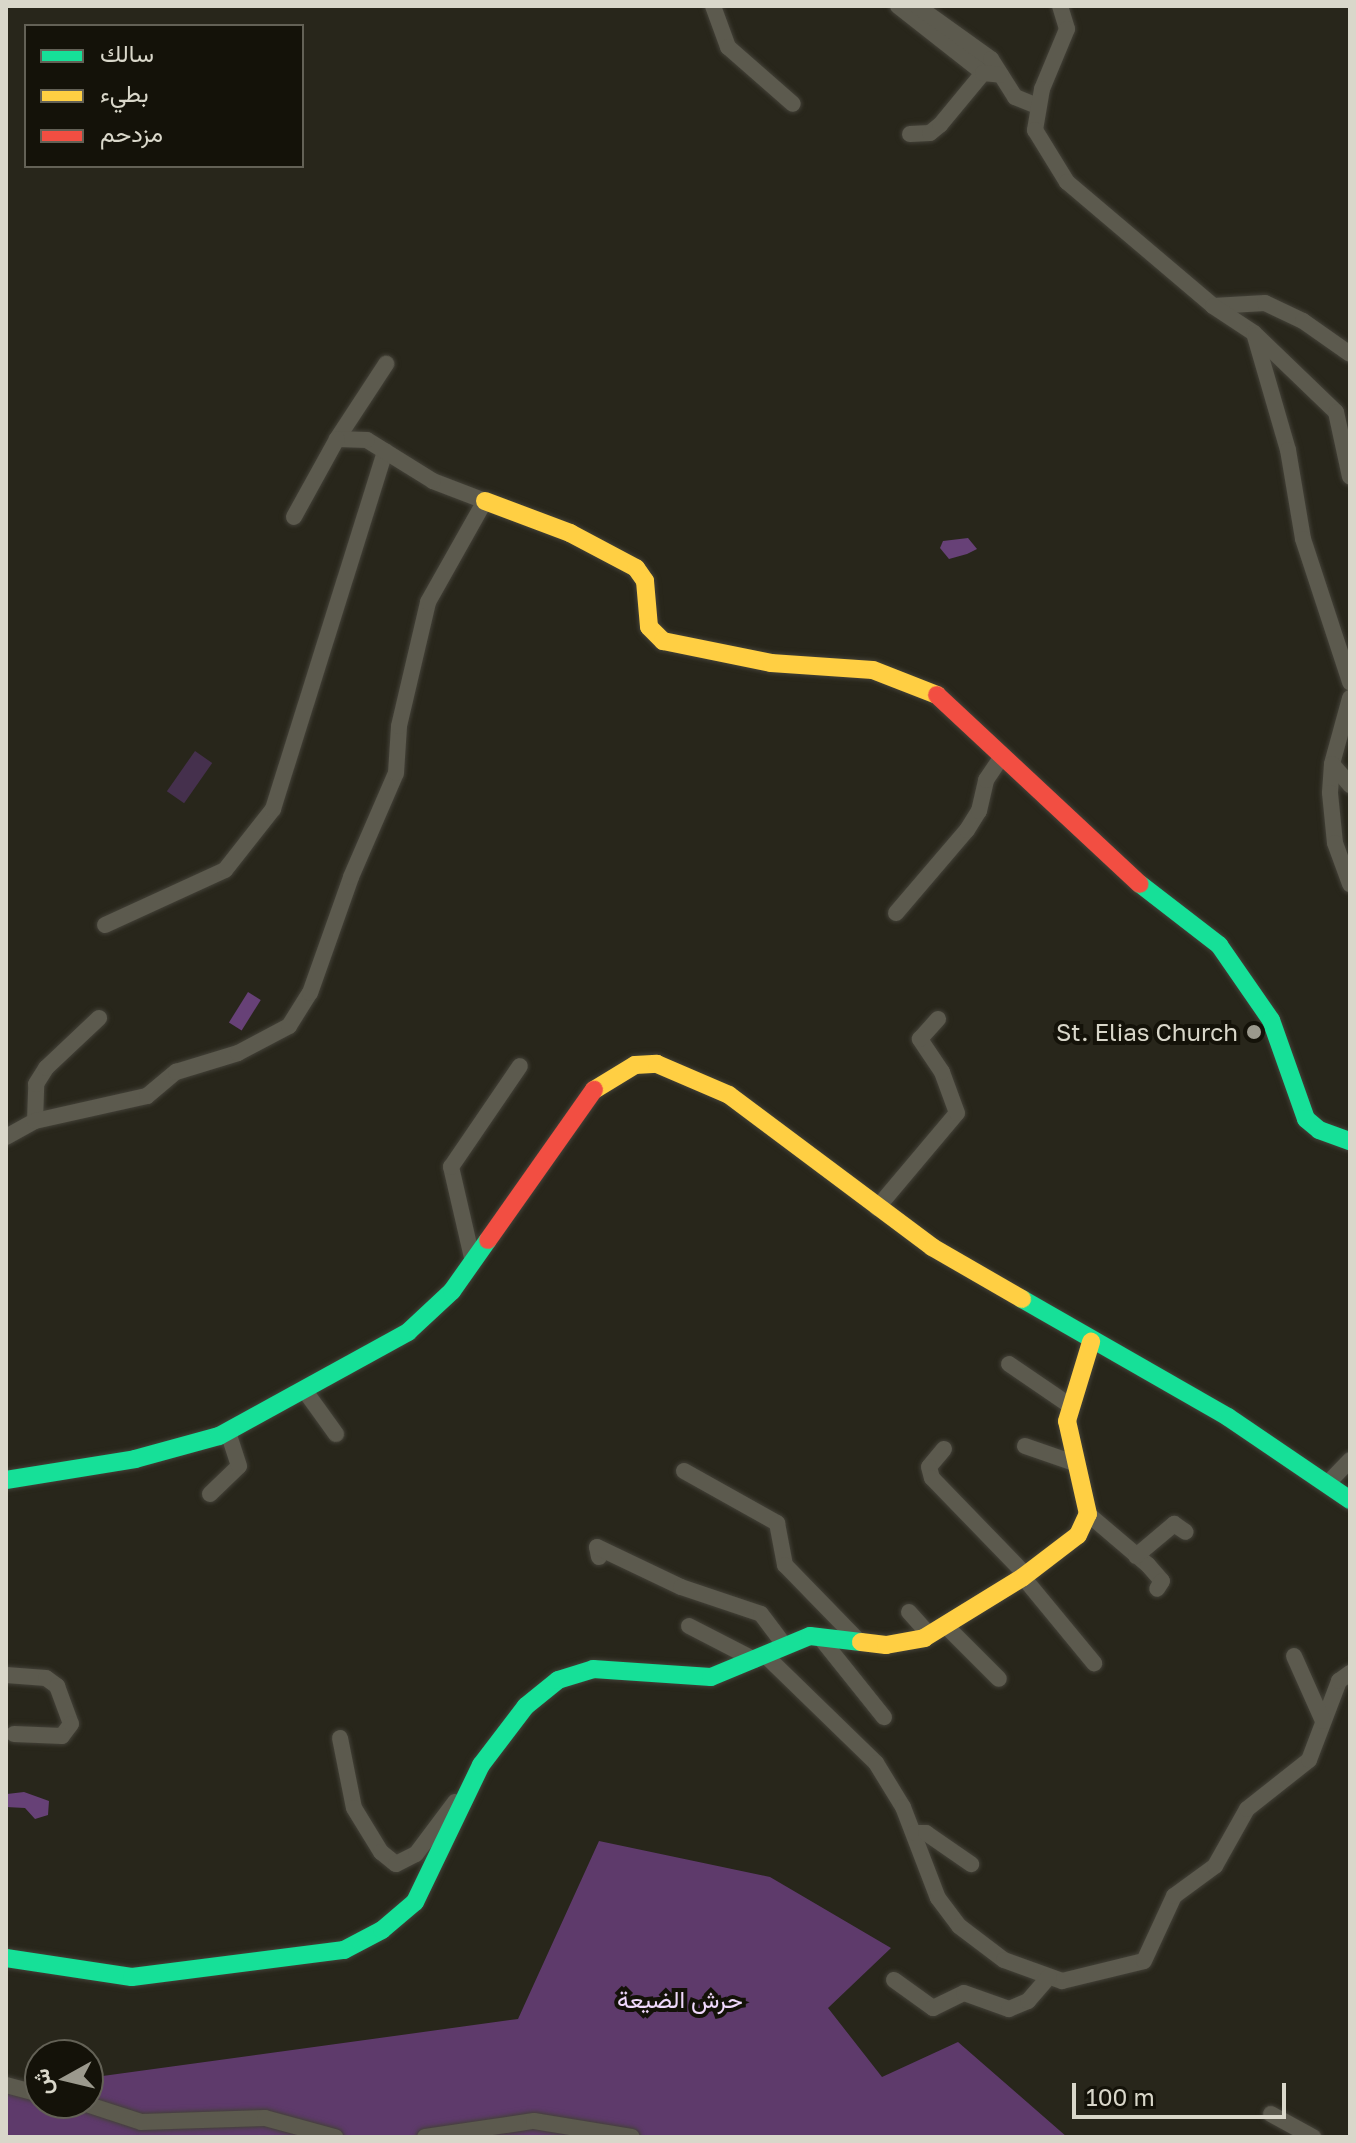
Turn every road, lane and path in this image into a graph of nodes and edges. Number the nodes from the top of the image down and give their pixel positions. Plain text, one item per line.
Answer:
1 (713, 6) edge
2 (898, 6) edge
3 (917, 6) edge
4 (1060, 6) edge
5 (992, 74) junction
6 (793, 104) dead end
7 (1037, 106) junction
8 (910, 134) dead end
9 (1213, 306) junction
10 (1254, 333) junction
11 (1350, 354) edge
12 (386, 364) dead end
13 (337, 439) junction
14 (385, 451) junction
15 (1350, 477) edge
16 (485, 501) junction
17 (294, 517) dead end
18 (1350, 682) edge
19 (1350, 698) edge
20 (1002, 756) junction
21 (1332, 764) junction
22 (1350, 785) edge
23 (1350, 884) edge
24 (896, 913) dead end
25 (105, 925) dead end
26 (99, 1018) dead end
27 (938, 1019) dead end
28 (520, 1066) dead end
29 (35, 1121) junction
30 (6, 1137) edge
31 (1350, 1141) edge
32 (877, 1208) junction
33 (473, 1262) junction
34 (1091, 1342) junction
35 (1009, 1364) dead end
36 (305, 1391) junction
37 (1069, 1405) junction
38 (228, 1432) junction
39 (336, 1434) dead end
40 (1025, 1446) dead end
41 (944, 1449) dead end
42 (1350, 1460) edge
43 (1074, 1463) junction
44 (684, 1471) dead end
45 (6, 1480) edge
46 (1327, 1484) junction
47 (210, 1494) dead end
48 (1350, 1500) edge
49 (1088, 1514) junction
50 (1186, 1532) dead end
51 (1136, 1556) junction
52 (599, 1557) dead end
53 (1025, 1576) junction
54 (1157, 1589) dead end
55 (909, 1612) dead end
56 (689, 1626) dead end
57 (937, 1630) junction
58 (819, 1636) junction
59 (859, 1641) junction
60 (783, 1643) junction
61 (1294, 1656) dead end
62 (760, 1658) junction
63 (1094, 1663) dead end
64 (1350, 1673) edge
65 (6, 1675) edge
66 (999, 1679) dead end
67 (884, 1717) dead end
68 (1323, 1722) junction
69 (14, 1734) dead end
70 (340, 1738) dead end
71 (470, 1782) junction
72 (915, 1833) junction
73 (971, 1864) dead end
74 (6, 1958) edge
75 (1049, 1977) junction
76 (894, 1980) dead end
77 (104, 2110) edge
78 (1271, 2114) dead end
79 (335, 2137) edge
80 (425, 2137) edge
81 (632, 2137) edge
82 (1313, 2137) edge

1 - 6 street
2 - 5 street
3 - 5 street
4 - 7 street
5 - 7 street
5 - 8 street
7 - 9 street
9 - 10 street
9 - 11 street
10 - 15 street
10 - 18 street
12 - 13 street
13 - 14 street
13 - 17 street
14 - 16 street
14 - 25 street
16 - 20 street
16 - 29 street
19 - 21 street
20 - 24 street
20 - 31 street
21 - 22 street
21 - 23 street
26 - 29 street
27 - 32 street
28 - 33 street
29 - 30 street
32 - 33 street
32 - 34 street
33 - 36 street
34 - 37 street
34 - 46 street
35 - 37 street
36 - 38 street
36 - 39 street
37 - 43 street
38 - 45 street
38 - 47 street
40 - 43 street
41 - 53 street
42 - 46 street
43 - 49 street
44 - 59 street
46 - 48 street
49 - 51 street
49 - 53 street
50 - 51 street
51 - 54 street
52 - 60 street
53 - 57 street
53 - 63 street
55 - 57 street
56 - 62 street
57 - 59 street
57 - 66 street
58 - 59 street
58 - 60 street
58 - 67 street
60 - 62 street
61 - 68 street
62 - 71 street
62 - 72 street
64 - 68 street
65 - 69 street
68 - 75 street
70 - 71 street
71 - 74 street
72 - 73 street
72 - 75 street
75 - 76 street
77 - 79 street
78 - 82 street
80 - 81 street

